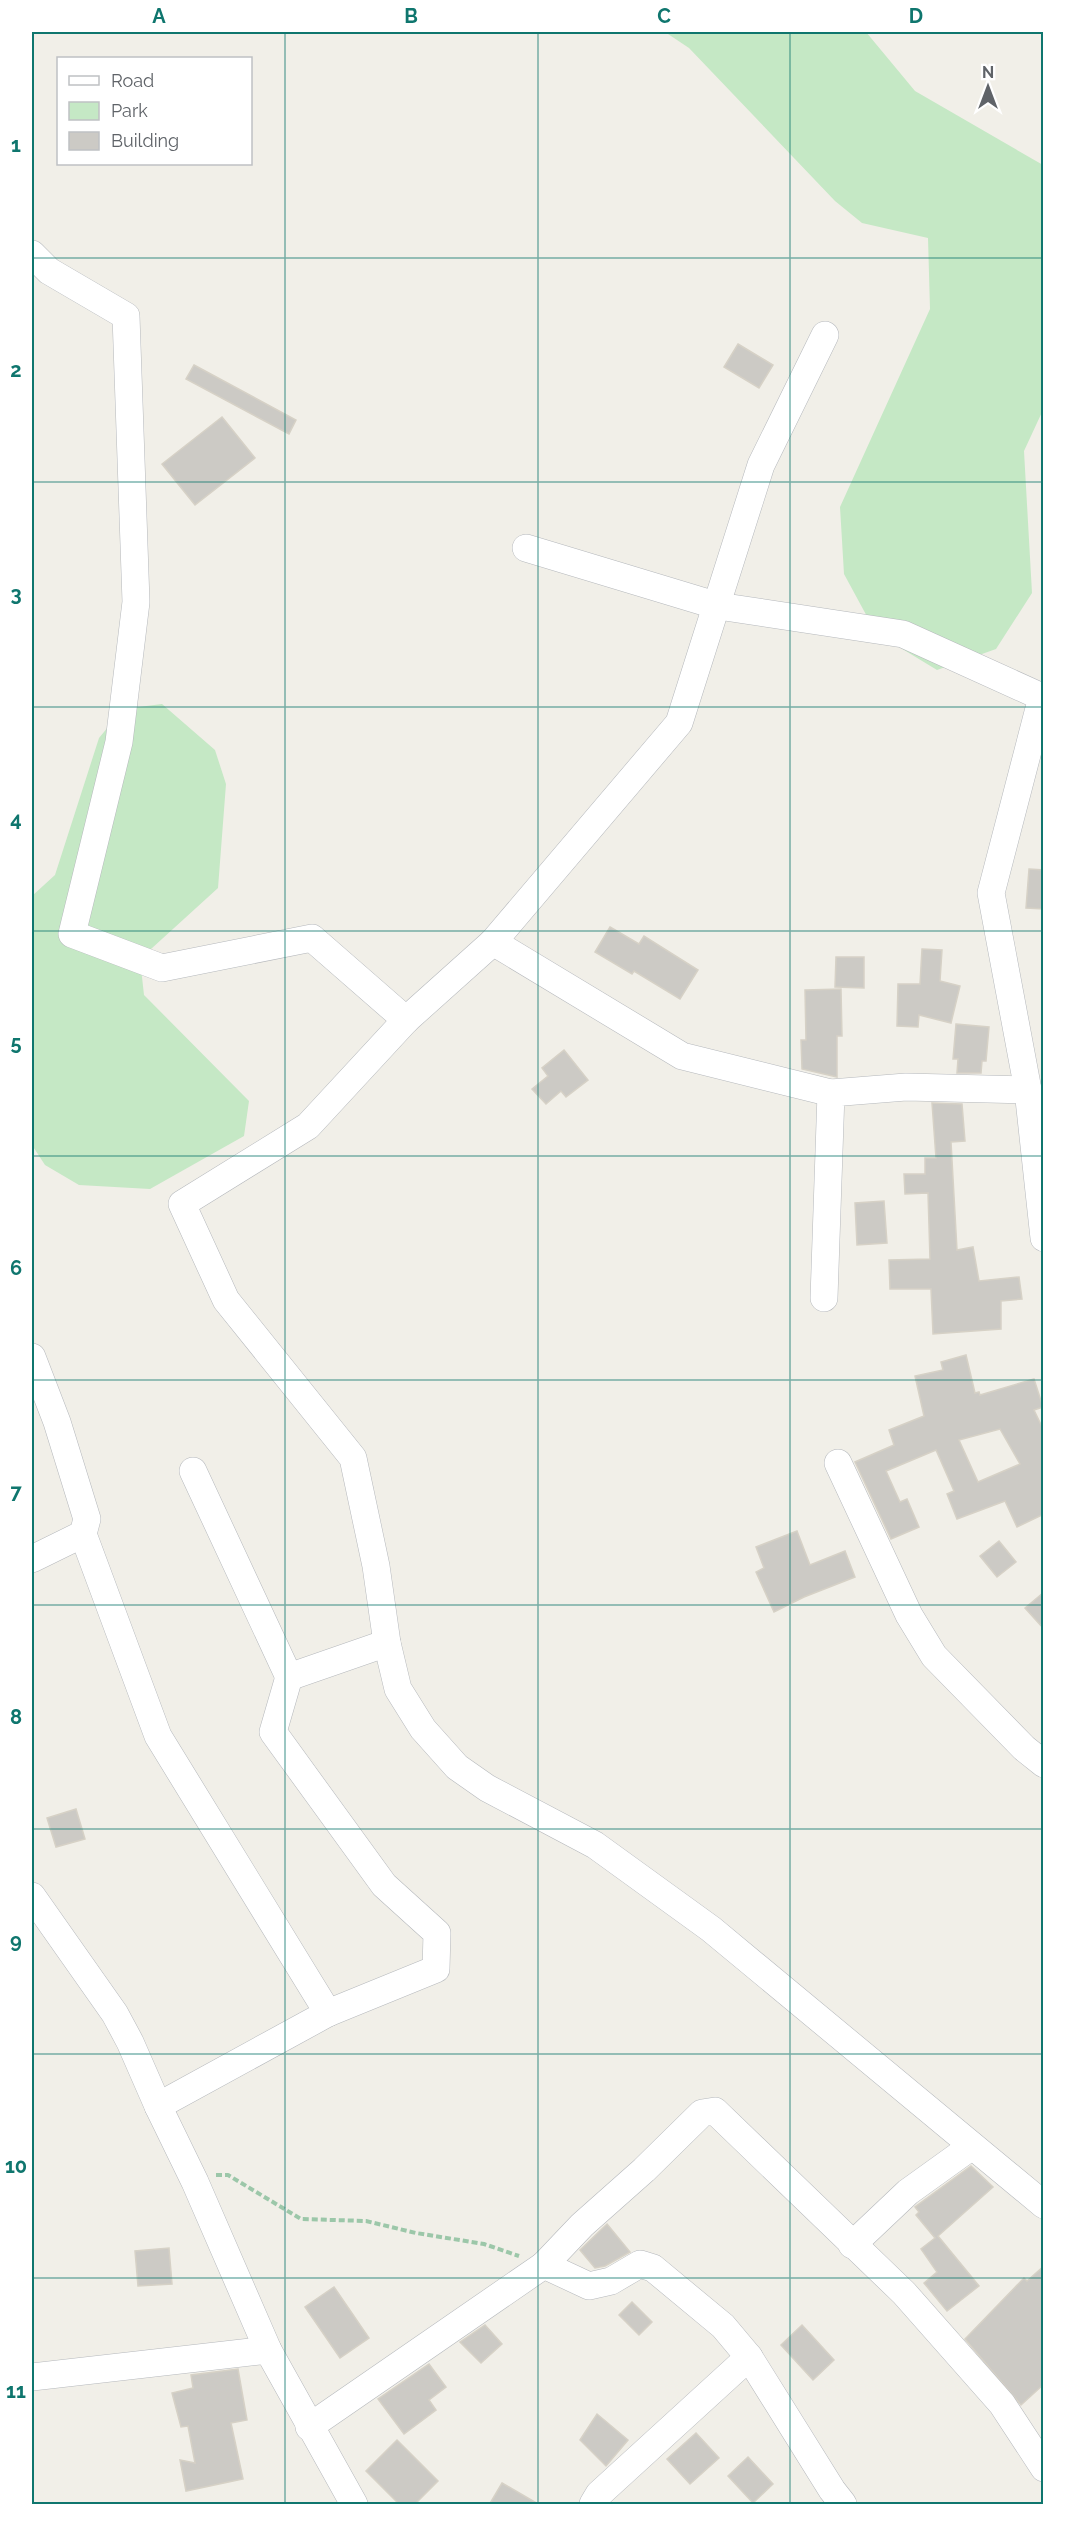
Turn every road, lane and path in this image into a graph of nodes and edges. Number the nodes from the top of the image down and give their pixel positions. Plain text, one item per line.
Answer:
1 (32, 254) edge
2 (825, 335) dead end
3 (526, 548) dead end
4 (718, 606) junction
5 (493, 942) junction
6 (406, 1020) junction
7 (1028, 1090) junction
8 (831, 1094) junction
9 (1039, 1136) edge
10 (1044, 1238) edge
11 (824, 1298) dead end
12 (32, 1357) edge
13 (838, 1463) dead end
14 (194, 1471) dead end
15 (83, 1534) junction
16 (32, 1559) edge
17 (387, 1643) junction
18 (290, 1677) junction
19 (1040, 1753) edge
20 (32, 1896) edge
21 (328, 2013) junction
22 (158, 2106) junction
23 (972, 2146) junction
24 (195, 2182) junction
25 (1044, 2205) edge
26 (852, 2245) junction
27 (544, 2265) junction
28 (268, 2349) junction
29 (749, 2357) junction
30 (32, 2377) edge
31 (309, 2427) junction
32 (1044, 2468) edge
33 (354, 2505) edge
34 (593, 2505) edge
35 (843, 2505) edge

1 - 6 street
2 - 4 street
3 - 4 street
4 - 5 street
4 - 7 street
5 - 6 street
5 - 8 street
6 - 17 street
7 - 8 street
7 - 9 street
8 - 11 street
9 - 10 street
12 - 15 street
13 - 19 street
14 - 18 street
15 - 16 street
15 - 21 street
17 - 18 street
17 - 23 street
18 - 21 street
20 - 22 street
21 - 22 street
22 - 24 street
23 - 25 street
23 - 26 street
24 - 27 path
24 - 28 street
26 - 27 street
26 - 32 street
27 - 29 street
27 - 31 street
28 - 30 street
28 - 31 street
29 - 34 street
29 - 35 street
31 - 33 street

